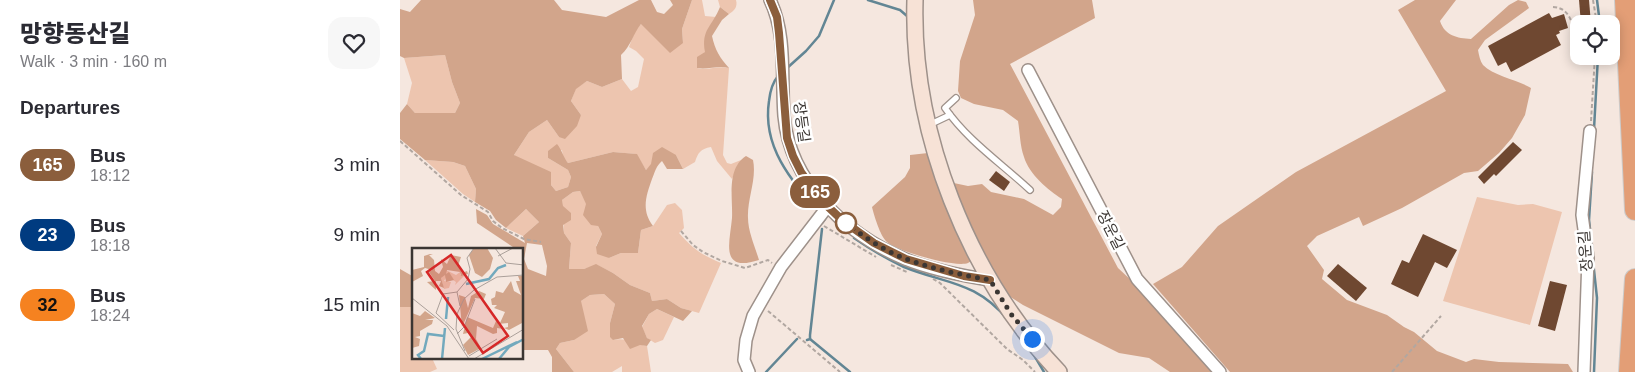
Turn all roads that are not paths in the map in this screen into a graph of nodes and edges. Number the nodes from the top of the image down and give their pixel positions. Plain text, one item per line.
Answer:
1 (770, 0) edge
2 (915, 0) edge
3 (1626, 0) edge
4 (1028, 70) dead end
5 (956, 98) dead end
6 (950, 115) junction
7 (929, 125) junction
8 (1590, 131) road end
9 (1030, 190) dead end
10 (1635, 210) edge
11 (821, 215) junction
12 (1635, 279) edge
13 (990, 280) junction
14 (749, 372) edge
15 (1059, 372) edge
16 (1220, 372) edge
17 (1584, 372) edge
18 (1629, 372) edge

1 - 11 street, 장등길
2 - 7 street
3 - 10 highway
4 - 16 street, 장운길
5 - 6 lane
6 - 7 lane
6 - 9 lane
7 - 13 street
8 - 17 street, 장운길
11 - 13 street, 장등길
11 - 14 street
12 - 18 highway
13 - 15 street

